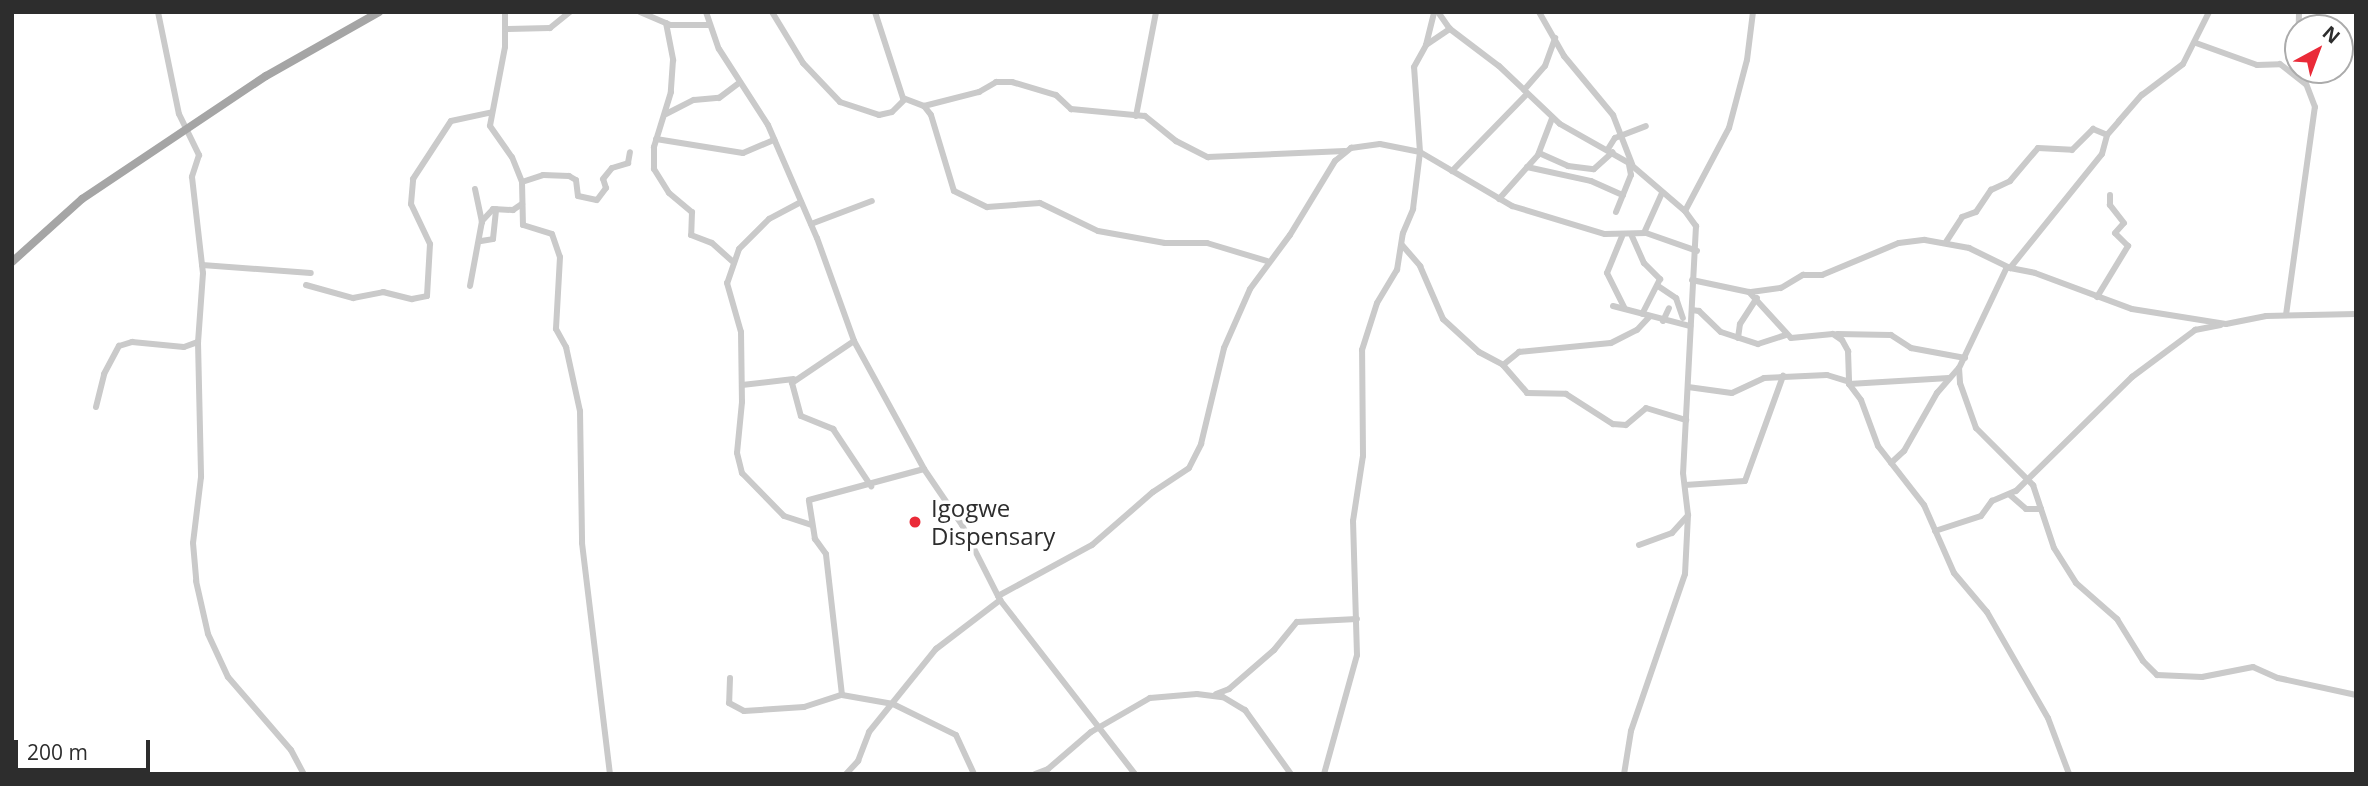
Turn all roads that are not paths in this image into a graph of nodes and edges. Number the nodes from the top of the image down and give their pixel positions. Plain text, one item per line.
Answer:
1 (158, 12) edge
2 (379, 12) edge
3 (505, 12) edge
4 (570, 12) edge
5 (640, 12) edge
6 (706, 12) edge
7 (772, 12) edge
8 (875, 12) edge
9 (1156, 12) edge
10 (1436, 12) edge
11 (1539, 12) edge
12 (1753, 12) edge
13 (2208, 12) edge
14 (666, 23) junction
15 (709, 25) junction
16 (506, 29) junction
17 (1450, 29) junction
18 (1555, 38) junction
19 (2196, 43) junction
20 (1426, 45) junction
21 (740, 82) junction
22 (2308, 85) joint
23 (1526, 92) junction
24 (905, 99) junction
25 (923, 106) junction
26 (491, 113) junction
27 (666, 114) junction
28 (1136, 116) junction
29 (1552, 118) junction
30 (1646, 126) dead end
31 (185, 129) junction
32 (1621, 134) junction
33 (2107, 135) junction
34 (656, 139) junction
35 (774, 140) junction
36 (1610, 148) junction
37 (1347, 150) junction
38 (630, 152) dead end
39 (1420, 152) junction
40 (1539, 153) junction
41 (1631, 164) junction
42 (1527, 167) junction
43 (1452, 171) junction
44 (522, 182) junction
45 (475, 189) dead end
46 (1662, 193) junction
47 (1623, 195) junction
48 (2110, 195) dead end
49 (1499, 199) junction
50 (872, 201) dead end
51 (801, 202) junction
52 (522, 204) junction
53 (496, 209) junction
54 (1685, 211) junction
55 (1616, 212) dead end
56 (482, 222) junction
57 (811, 224) junction
58 (1644, 233) junction
59 (1623, 234) junction
60 (1632, 234) junction
61 (481, 241) junction
62 (1946, 242) junction
63 (1402, 244) junction
64 (1697, 251) junction
65 (732, 261) junction
66 (1267, 261) junction
67 (12, 262) edge
68 (202, 265) junction
69 (2008, 267) junction
70 (311, 273) dead end
71 (1692, 280) junction
72 (306, 285) dead end
73 (470, 286) dead end
74 (1658, 286) junction
75 (1749, 292) junction
76 (2097, 297) junction
77 (1757, 298) junction
78 (1613, 306) dead end
79 (1669, 308) dead end
80 (1625, 309) junction
81 (1691, 311) junction
82 (1642, 314) junction
83 (2356, 314) edge
84 (2286, 315) junction
85 (1649, 317) junction
86 (1683, 318) junction
87 (1662, 321) junction
88 (1677, 323) junction
89 (2226, 324) junction
90 (1690, 326) junction
91 (1837, 334) junction
92 (1786, 335) junction
93 (1738, 338) junction
94 (853, 341) junction
95 (198, 342) junction
96 (1965, 358) junction
97 (1503, 365) junction
98 (1959, 369) junction
99 (1783, 376) junction
100 (1949, 378) junction
101 (794, 379) junction
102 (1848, 382) junction
103 (742, 385) junction
104 (1688, 387) junction
105 (96, 407) dead end
106 (1686, 420) junction
107 (1892, 463) junction
108 (924, 469) junction
109 (2019, 470) junction
110 (2028, 478) junction
111 (871, 485) junction
112 (1685, 485) junction
113 (2020, 487) junction
114 (2010, 495) junction
115 (2041, 509) junction
116 (1688, 515) junction
117 (811, 526) junction
118 (1935, 531) junction
119 (1639, 545) dead end
120 (999, 598) junction
121 (1357, 619) junction
122 (730, 678) dead end
123 (842, 695) junction
124 (1213, 695) junction
125 (2356, 695) edge
126 (893, 704) junction
127 (1102, 729) junction
128 (304, 774) edge
129 (610, 774) edge
130 (846, 774) edge
131 (974, 774) edge
132 (1035, 774) edge
133 (1135, 774) edge
134 (1291, 774) edge
135 (1324, 774) edge
136 (1623, 774) edge
137 (2069, 774) edge

1 - 31 street
2 - 31 main road
3 - 16 street
4 - 16 street
5 - 14 street
6 - 15 street
7 - 24 street
8 - 24 street
9 - 28 street
10 - 17 street
10 - 20 street
11 - 18 street
12 - 54 street
13 - 19 street
14 - 15 street
14 - 27 street
15 - 21 street
16 - 26 street
17 - 20 street
17 - 23 street
18 - 23 street
18 - 32 street
19 - 22 street
19 - 33 street
20 - 39 street
21 - 27 street
21 - 35 street
22 - 84 street
23 - 29 street
23 - 43 street
24 - 25 street
25 - 28 street
25 - 66 street
26 - 44 street
26 - 72 street
27 - 34 street
28 - 37 street
29 - 36 street
29 - 40 street
30 - 32 street
31 - 67 main road
31 - 68 street
32 - 36 street
32 - 41 street
33 - 62 street
33 - 69 street
34 - 35 street
34 - 65 street
35 - 51 street
36 - 40 street
36 - 41 street
37 - 39 street
37 - 66 street
38 - 44 street
39 - 43 street
39 - 63 street
40 - 42 street
41 - 46 street
41 - 47 street
42 - 47 street
42 - 49 street
43 - 49 street
44 - 52 street
45 - 56 street
46 - 54 street
46 - 58 street
47 - 55 street
48 - 76 street
49 - 59 street
50 - 57 street
51 - 57 street
51 - 65 street
52 - 53 street
52 - 129 street
53 - 56 street
53 - 61 street
54 - 64 street
56 - 61 street
57 - 94 street
58 - 60 street
58 - 64 street
59 - 60 street
59 - 80 street
60 - 74 street
61 - 73 street
62 - 69 street
62 - 75 street
63 - 97 street
63 - 121 street
64 - 71 street
65 - 103 street
66 - 120 street
68 - 70 street
68 - 95 street
69 - 76 street
69 - 96 street
71 - 75 street
71 - 81 street
74 - 82 street
74 - 86 street
75 - 77 street
76 - 89 street
77 - 92 street
77 - 93 street
78 - 80 street
79 - 87 street
80 - 82 street
81 - 86 street
81 - 90 street
81 - 93 street
82 - 85 street
83 - 84 street
84 - 89 street
85 - 87 street
85 - 97 street
86 - 88 street
87 - 88 street
88 - 90 street
89 - 110 street
90 - 104 street
91 - 92 street
91 - 96 street
91 - 102 street
92 - 93 street
94 - 101 street
94 - 108 street
95 - 105 street
95 - 128 street
96 - 98 street
97 - 106 street
98 - 100 street
98 - 109 street
99 - 102 street
99 - 104 street
99 - 112 street
100 - 102 street
100 - 107 street
101 - 103 street
101 - 111 street
102 - 107 street
103 - 117 street
104 - 106 street
106 - 112 street
107 - 118 street
108 - 111 street
108 - 120 street
109 - 110 street
109 - 113 street
110 - 113 street
110 - 115 street
111 - 117 street
112 - 116 street
113 - 114 street
114 - 115 street
114 - 118 street
115 - 125 street
116 - 119 street
116 - 136 street
117 - 123 street
118 - 137 street
120 - 126 street
120 - 127 street
121 - 124 street
121 - 135 street
122 - 123 street
123 - 126 street
124 - 127 street
124 - 134 street
126 - 130 street
126 - 131 street
127 - 132 street
127 - 133 street

